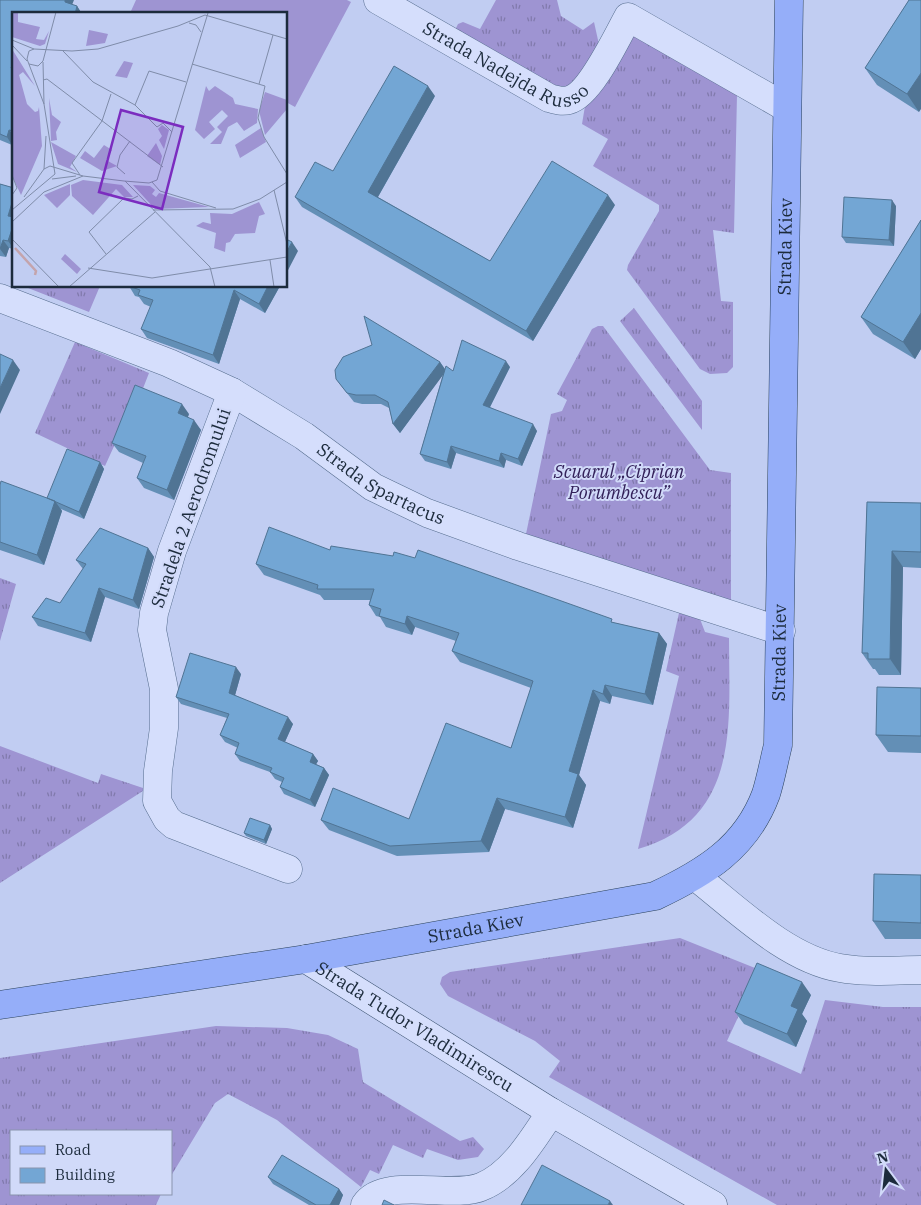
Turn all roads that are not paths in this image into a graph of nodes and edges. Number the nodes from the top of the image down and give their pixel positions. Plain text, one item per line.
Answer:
1 (378, 0) edge
2 (789, 0) edge
3 (787, 108) junction
4 (0, 298) edge
5 (232, 392) junction
6 (781, 631) junction
7 (288, 869) dead end
8 (696, 877) junction
9 (306, 959) junction
10 (921, 970) edge
11 (0, 1006) edge
12 (551, 1112) junction
13 (365, 1205) edge
14 (713, 1205) edge

1 - 3 street, Strada Nadejda Russo
2 - 3 main road, Strada Kiev
3 - 6 main road, Strada Kiev
4 - 5 street, Strada Spartacus
5 - 6 street, Strada Spartacus
5 - 7 street, Stradela 2 Aerodromului
6 - 8 main road, Strada Kiev
8 - 9 main road, Strada Kiev
8 - 10 street
9 - 11 main road, Strada Tudor Vladimirescu
9 - 12 street, Strada Tudor Vladimirescu
12 - 13 street
12 - 14 street, Strada Tudor Vladimirescu

